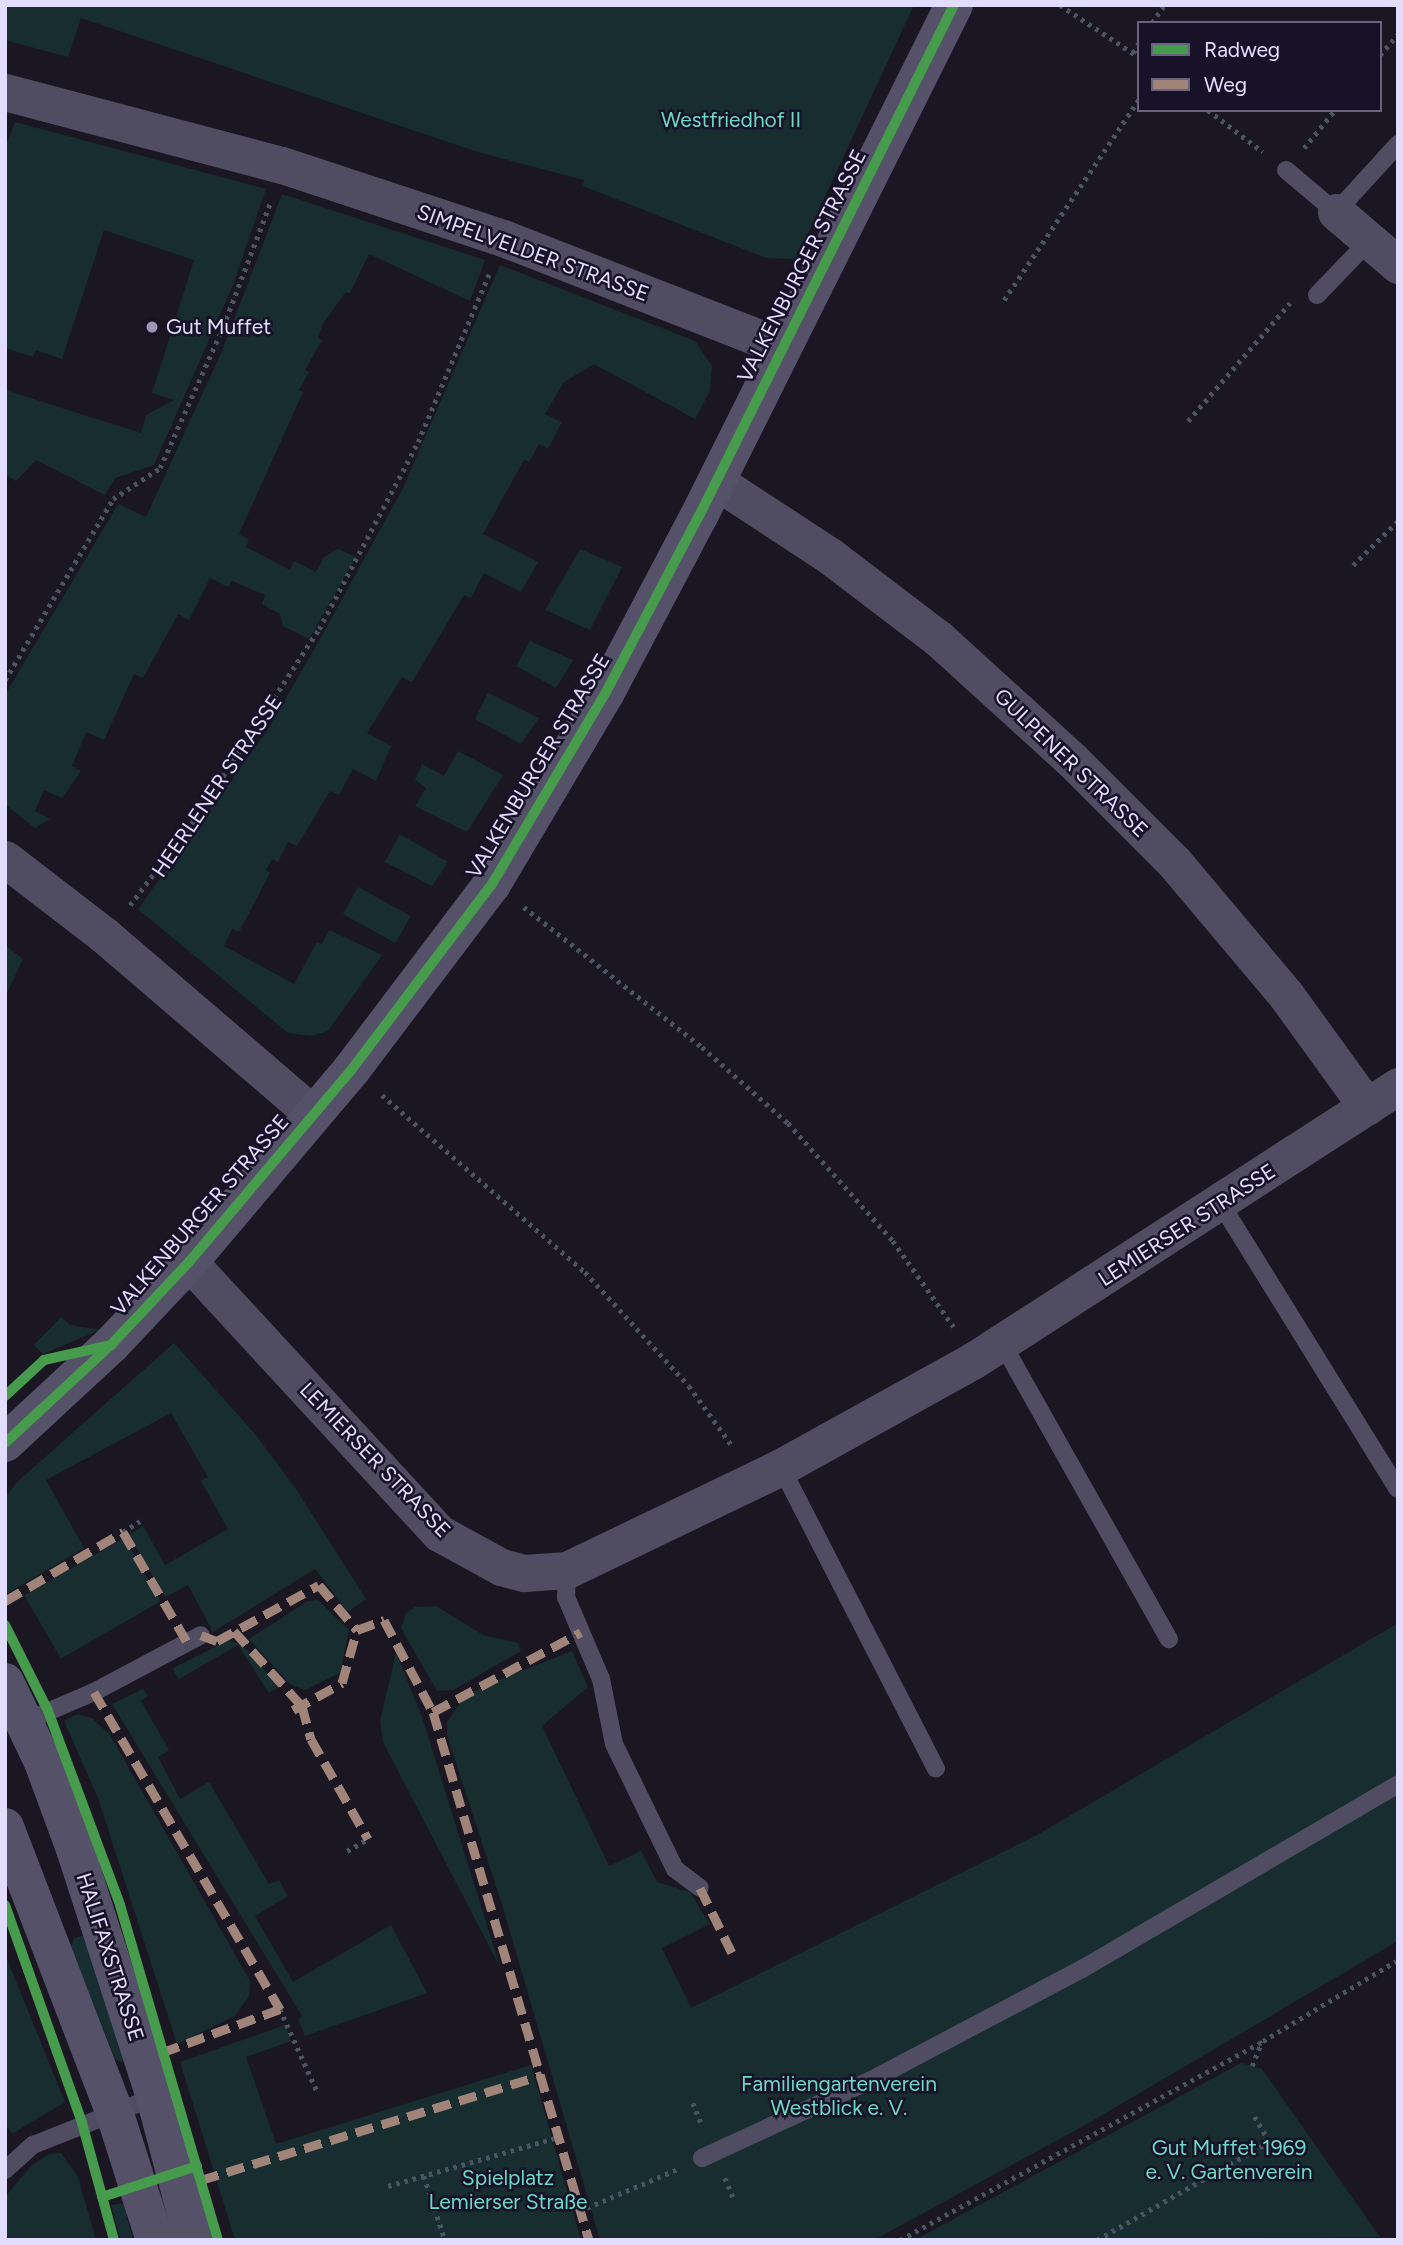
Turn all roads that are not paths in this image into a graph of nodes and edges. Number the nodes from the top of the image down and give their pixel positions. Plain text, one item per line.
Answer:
1 (954, 5) edge
2 (5, 92) edge
3 (1398, 144) edge
4 (1286, 170) road end
5 (1336, 212) junction
6 (1369, 241) junction
7 (1398, 265) edge
8 (1317, 295) road end
9 (782, 346) junction
10 (717, 482) junction
11 (5, 859) edge
12 (1398, 1086) edge
13 (1367, 1107) junction
14 (313, 1114) junction
15 (1221, 1204) junction
16 (189, 1262) junction
17 (988, 1352) junction
18 (5, 1443) edge
19 (767, 1474) junction
20 (1398, 1489) edge
21 (566, 1570) junction
22 (201, 1635) dead end
23 (1169, 1639) dead end
24 (5, 1682) edge
25 (24, 1722) junction
26 (936, 1769) dead end
27 (1398, 1784) edge
28 (5, 1827) edge
29 (700, 1888) dead end
30 (155, 2097) junction
31 (114, 2111) junction
32 (702, 2158) road end
33 (5, 2170) edge
34 (155, 2240) edge
35 (193, 2240) edge

1 - 9 street, VALKENBURGER STRASSE
2 - 9 street, SIMPELVELDER STRASSE
3 - 5 lane
4 - 5 lane
5 - 6 street
6 - 7 street
6 - 8 lane
9 - 10 street, VALKENBURGER STRASSE
10 - 13 street, GULPENER STRASSE
10 - 14 street, VALKENBURGER STRASSE
11 - 14 street
12 - 13 street, LEMIERSER STRASSE
13 - 15 street, LEMIERSER STRASSE
14 - 16 street, VALKENBURGER STRASSE
15 - 17 street, LEMIERSER STRASSE
15 - 20 lane
16 - 18 street, VALKENBURGER STRASSE
16 - 21 street, LEMIERSER STRASSE
17 - 19 street, LEMIERSER STRASSE
17 - 23 lane
19 - 21 street, LEMIERSER STRASSE
19 - 26 lane
21 - 29 lane
22 - 25 lane
24 - 25 street, HALIFAXSTRASSE
25 - 30 street, HALIFAXSTRASSE
27 - 32 lane
28 - 31 street
30 - 31 lane
30 - 35 street, HALIFAXSTRASSE
31 - 33 lane
31 - 34 street

